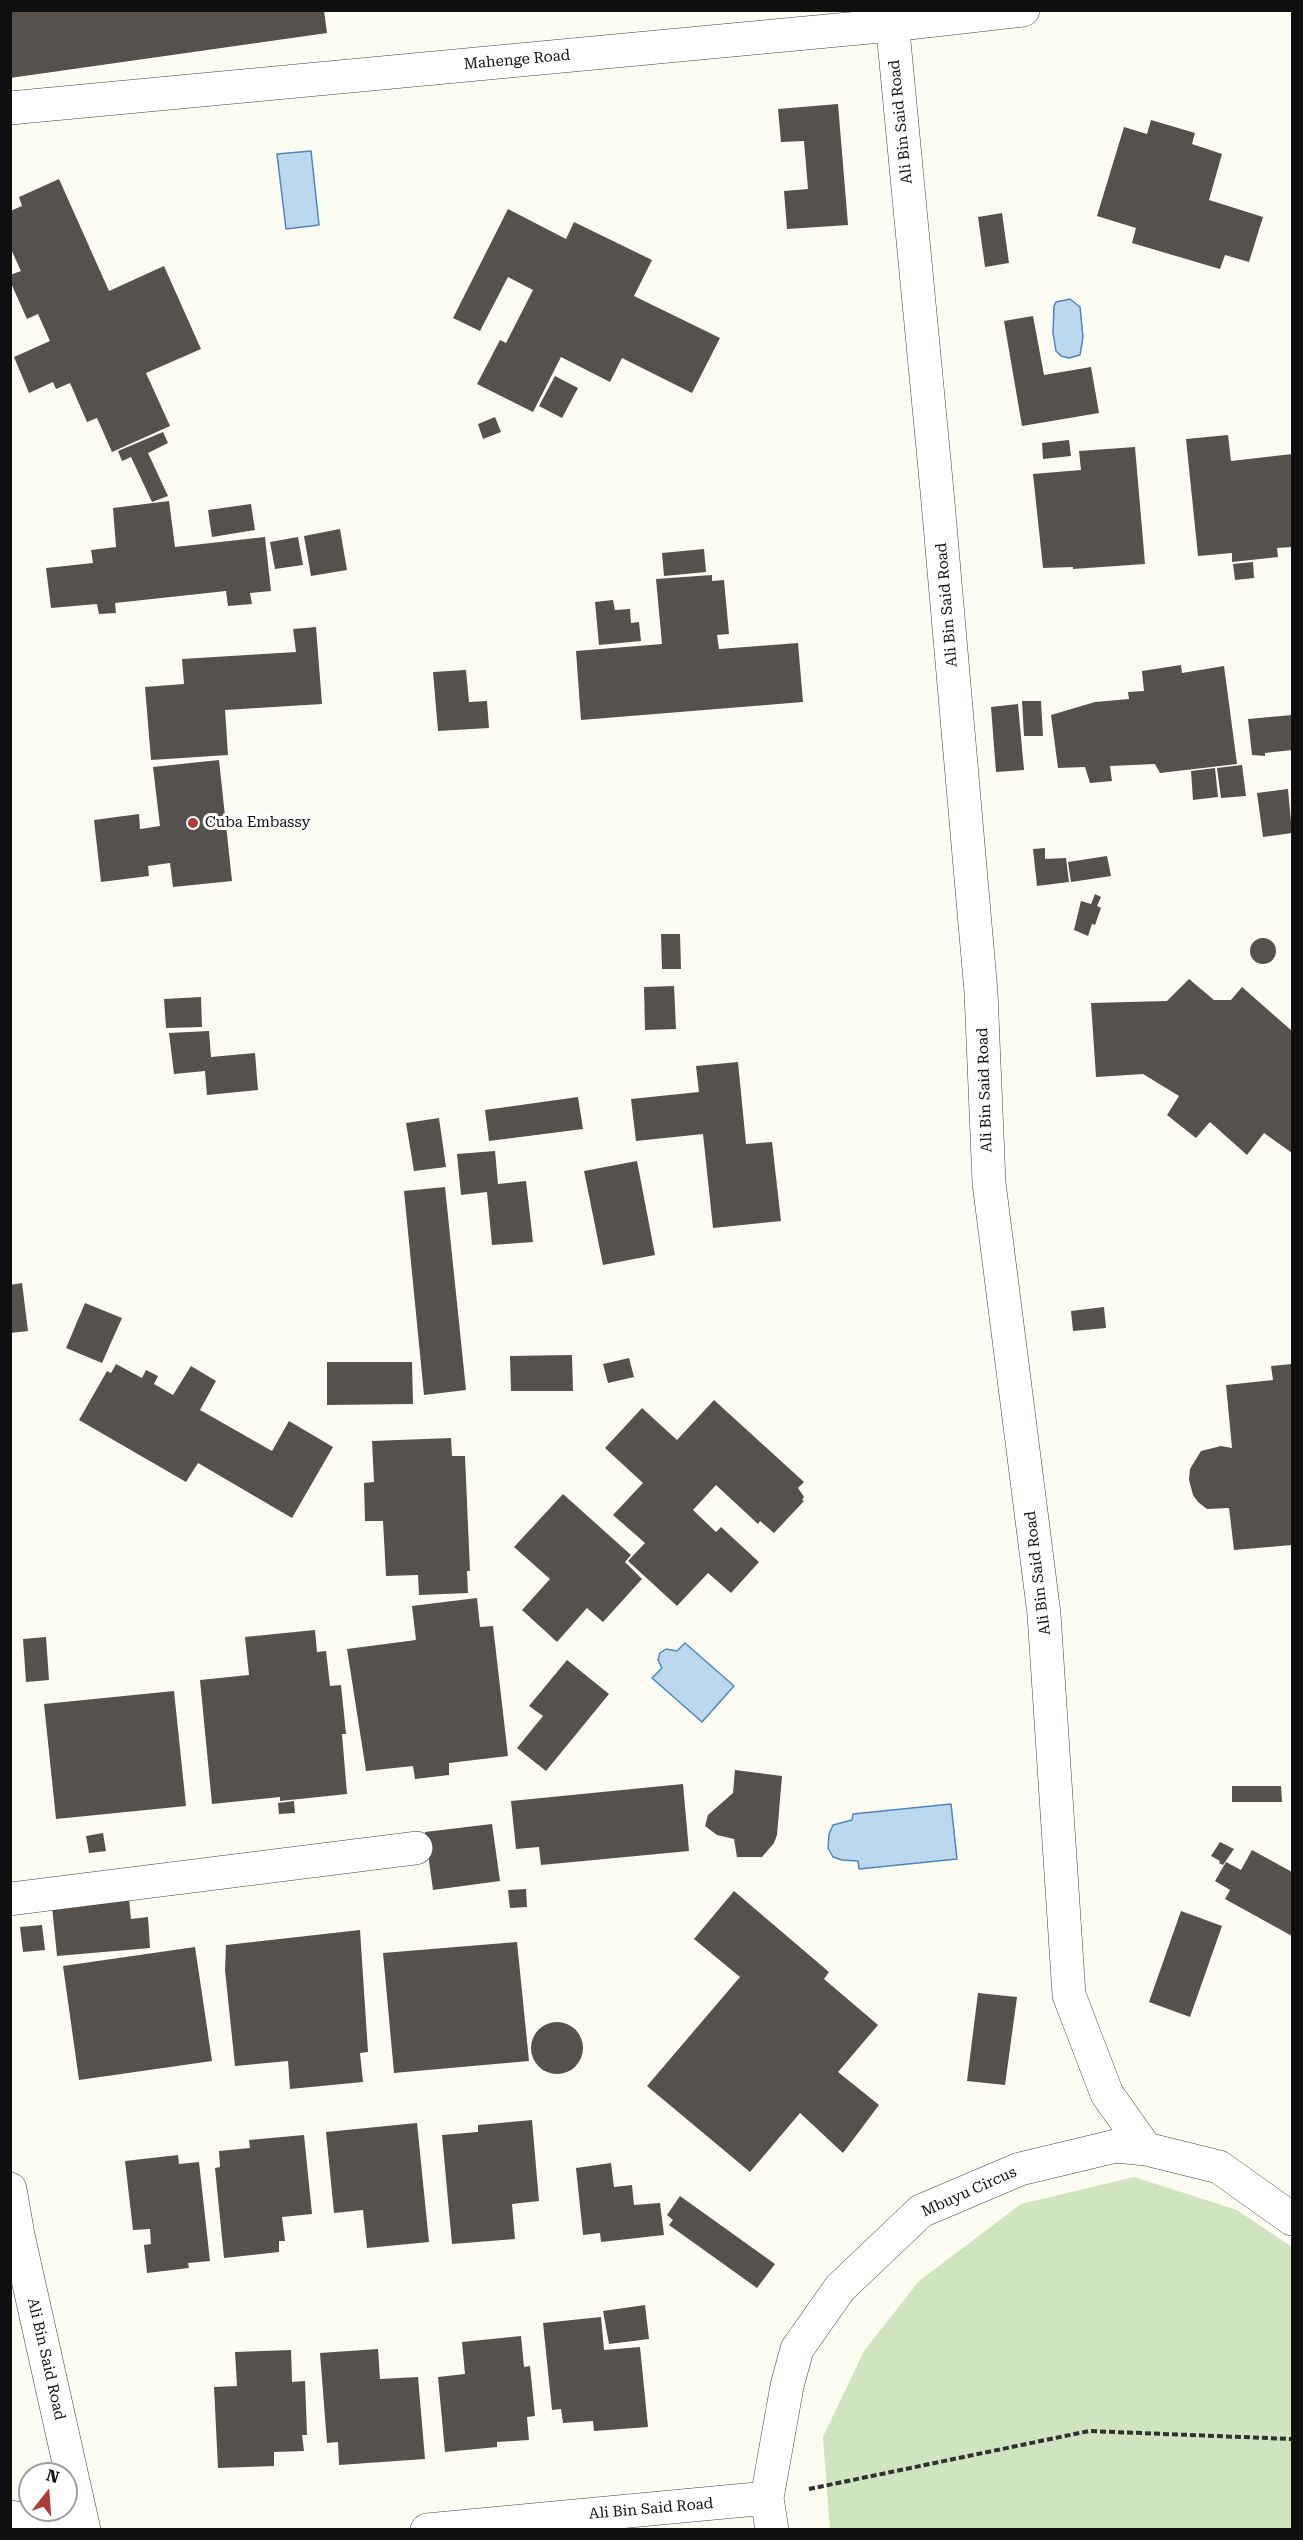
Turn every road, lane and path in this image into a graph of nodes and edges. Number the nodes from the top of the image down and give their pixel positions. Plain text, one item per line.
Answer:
1 (1023, 10) edge
2 (891, 18) edge
3 (10, 108) edge
4 (416, 1848) dead end
5 (10, 1899) edge
6 (1146, 2150) junction
7 (10, 2189) edge
8 (1293, 2219) edge
9 (1293, 2439) edge
10 (767, 2498) junction
11 (10, 2517) edge
12 (83, 2529) edge
13 (427, 2529) edge
14 (772, 2529) edge

1 - 2 street, Mahenge Road
2 - 3 street, Mahenge Road
2 - 6 street, Ali Bin Said Road
4 - 5 street
6 - 8 street, Mbuyu Circus
6 - 10 street, Mbuyu Circus
7 - 12 street, Ali Bin Said Road
9 - 10 path
10 - 13 street, Ali Bin Said Road
10 - 14 street, Mbuyu Circus
11 - 12 street

